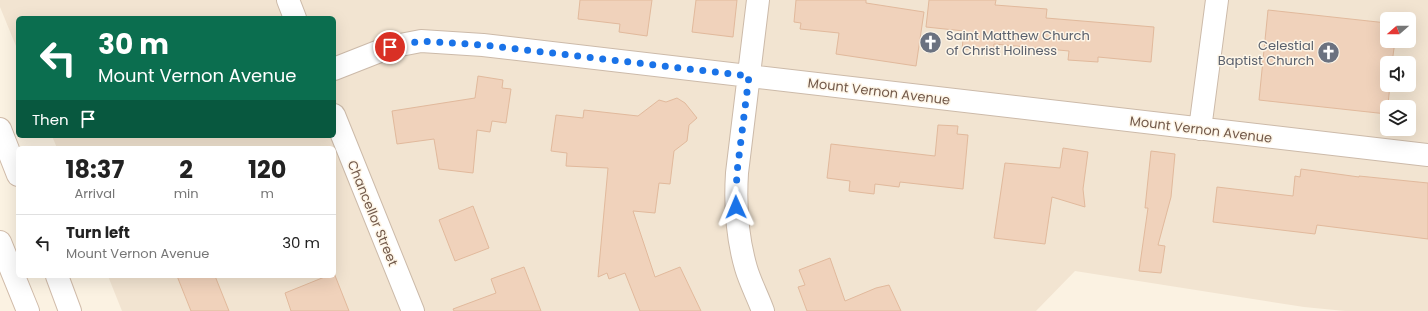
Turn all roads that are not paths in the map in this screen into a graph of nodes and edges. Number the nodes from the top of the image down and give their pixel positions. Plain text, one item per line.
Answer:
1 (288, 0) edge
2 (758, 0) edge
3 (1217, 0) edge
4 (294, 16) edge
5 (336, 68) edge
6 (749, 76) junction
7 (336, 120) edge
8 (0, 129) edge
9 (1200, 129) junction
10 (1428, 155) edge
11 (16, 170) edge
12 (0, 242) edge
13 (58, 278) edge
14 (28, 311) edge
15 (70, 311) edge
16 (413, 311) edge
17 (763, 311) edge

1 - 4 street
2 - 6 street
3 - 9 street
5 - 6 street, Mount Vernon Avenue
6 - 9 street, Mount Vernon Avenue
6 - 17 street
7 - 16 street, Chancellor Street
8 - 11 street
9 - 10 street, Mount Vernon Avenue
12 - 14 street
13 - 15 street

